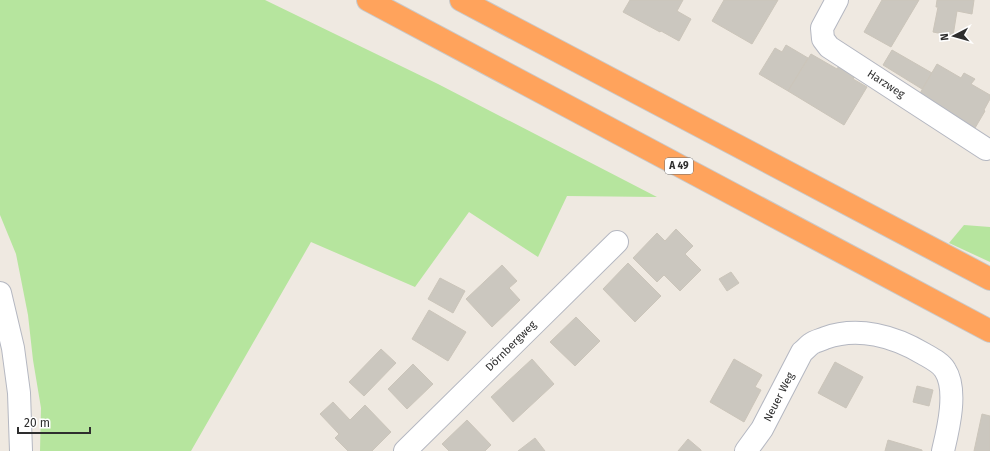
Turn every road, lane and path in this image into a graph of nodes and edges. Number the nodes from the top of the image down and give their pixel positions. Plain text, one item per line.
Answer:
1 (368, 0) edge
2 (461, 0) edge
3 (837, 0) edge
4 (986, 149) dead end
5 (617, 242) dead end
6 (990, 279) edge
7 (0, 293) edge
8 (990, 331) edge
9 (21, 451) edge
10 (404, 451) edge
11 (746, 451) edge
12 (943, 451) edge

1 - 8 highway, A 49
2 - 6 highway
3 - 4 street, Harzweg
5 - 10 street, Dörnbergweg
7 - 9 street
11 - 12 street, Neuer Weg

